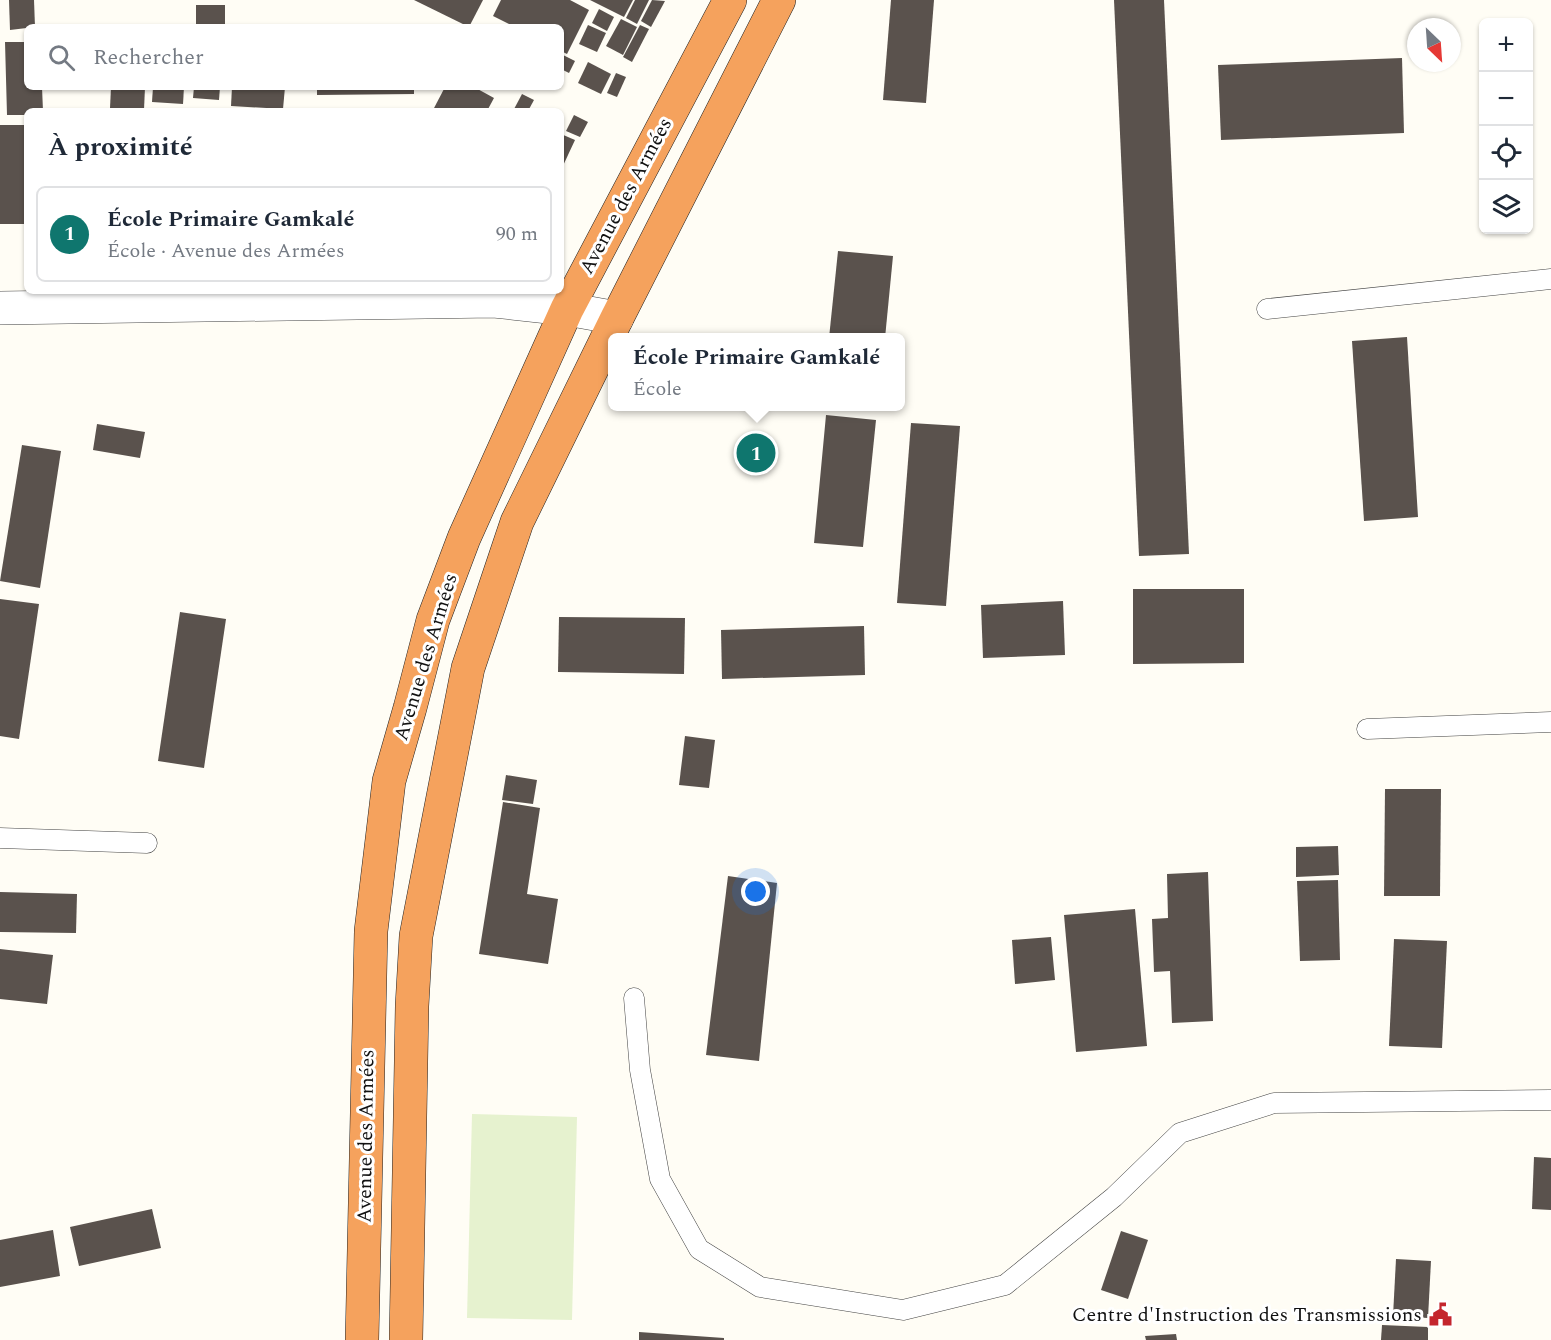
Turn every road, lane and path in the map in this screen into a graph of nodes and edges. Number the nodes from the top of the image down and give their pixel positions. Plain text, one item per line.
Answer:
1 (730, 0) edge
2 (779, 0) edge
3 (1551, 279) edge
4 (0, 308) edge
5 (567, 309) junction
6 (1267, 309) dead end
7 (617, 318) junction
8 (610, 333) edge
9 (608, 336) edge
10 (1551, 722) edge
11 (1366, 729) dead end
12 (0, 838) edge
13 (147, 843) dead end
14 (634, 998) dead end
15 (1551, 1100) edge
16 (362, 1340) edge
17 (406, 1340) edge

1 - 5 highway, Avenue des Armées
2 - 7 highway
3 - 6 lane
4 - 5 street
5 - 7 street
5 - 16 highway, Avenue des Armées
7 - 8 highway
9 - 17 highway
10 - 11 lane
12 - 13 lane
14 - 15 lane

